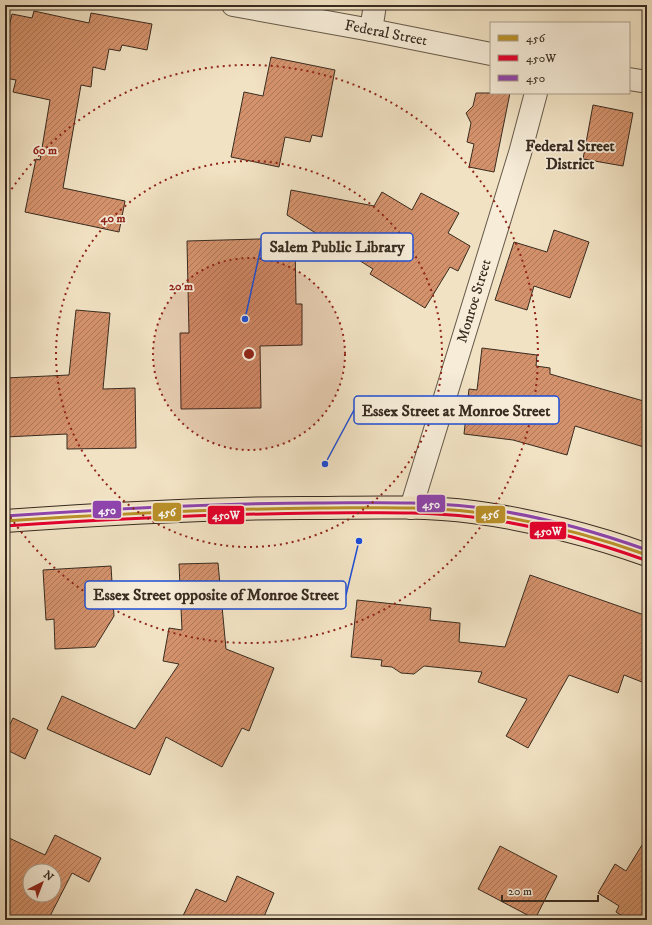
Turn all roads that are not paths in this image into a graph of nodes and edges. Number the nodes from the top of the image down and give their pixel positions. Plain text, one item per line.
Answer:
1 (233, 5) edge
2 (375, 5) edge
3 (371, 30) junction
4 (490, 54) edge
5 (630, 79) edge
6 (647, 82) edge
7 (536, 94) edge
8 (411, 508) junction
9 (5, 521) edge
10 (647, 555) edge

1 - 3 street, Federal Street
2 - 3 street
3 - 4 street, Federal Street
5 - 6 street
7 - 8 street, Monroe Street
8 - 9 main road
8 - 10 main road

